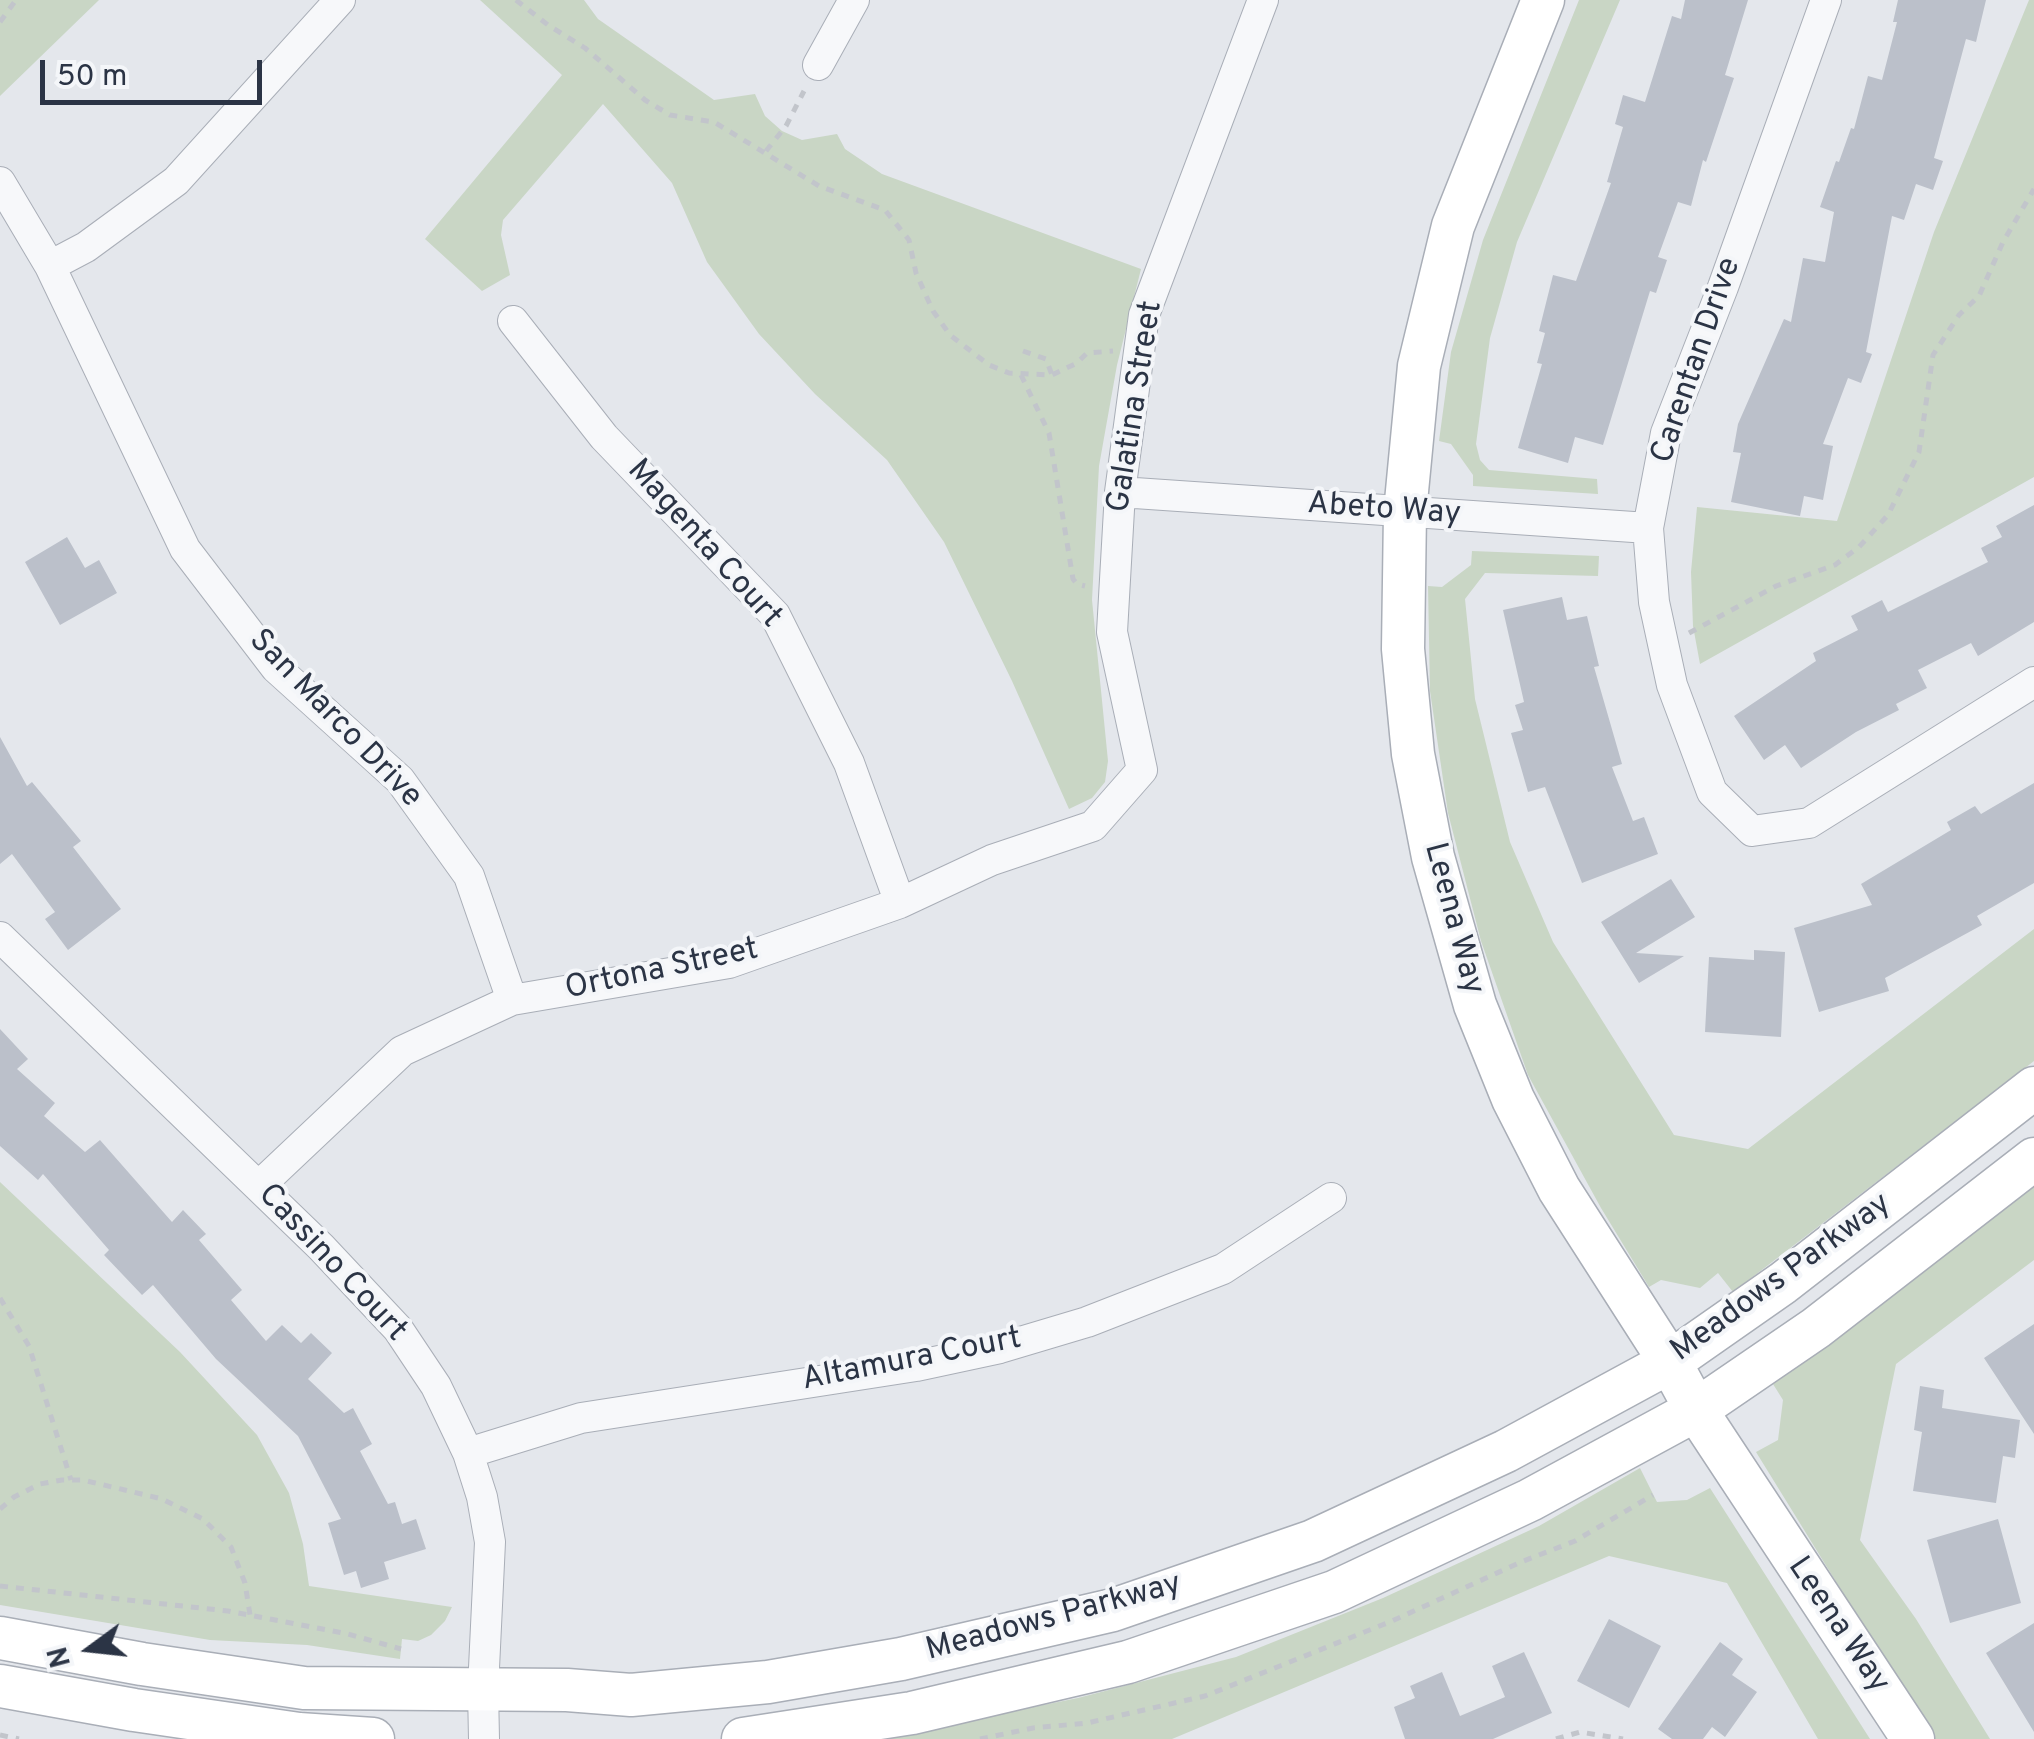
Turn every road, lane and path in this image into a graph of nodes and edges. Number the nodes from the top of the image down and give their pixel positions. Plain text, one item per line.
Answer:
1 (16, 0) edge
2 (340, 0) edge
3 (516, 0) edge
4 (854, 0) edge
5 (1262, 0) edge
6 (1544, 0) edge
7 (1826, 0) edge
8 (0, 22) edge
9 (818, 64) joint
10 (766, 152) junction
11 (0, 182) edge
12 (2034, 189) edge
13 (50, 266) junction
14 (513, 321) dead end
15 (1023, 351) dead end
16 (1138, 359) junction
17 (1021, 375) junction
18 (1052, 375) junction
19 (1120, 492) junction
20 (1405, 512) junction
21 (1648, 528) junction
22 (1115, 588) junction
23 (1662, 642) junction
24 (2034, 682) edge
25 (1142, 770) joint
26 (900, 904) junction
27 (0, 937) edge
28 (512, 1000) junction
29 (2034, 1088) edge
30 (2034, 1159) edge
31 (259, 1186) junction
32 (1330, 1198) dead end
33 (0, 1298) edge
34 (1670, 1362) junction
35 (1696, 1410) junction
36 (468, 1454) junction
37 (71, 1480) junction
38 (1653, 1495) dead end
39 (0, 1509) edge
40 (0, 1586) edge
41 (250, 1615) junction
42 (0, 1638) edge
43 (401, 1649) dead end
44 (0, 1686) edge
45 (483, 1689) junction
46 (0, 1735) edge
47 (19, 1739) edge
48 (373, 1739) edge
49 (484, 1739) edge
50 (743, 1739) edge
51 (980, 1739) edge
52 (1556, 1739) edge
53 (1623, 1739) edge
54 (1913, 1739) edge

1 - 8 path
2 - 13 street
3 - 10 path
4 - 9 street
5 - 16 street, Galatina Street
6 - 20 main road, Leena Way
7 - 21 street, Carentan Drive
9 - 10 path
10 - 17 path
11 - 13 street, San Marco Drive
12 - 23 path
13 - 28 street, San Marco Drive
14 - 26 street, Magenta Court
15 - 18 path
16 - 18 path
16 - 19 street, Galatina Street
17 - 18 path
17 - 22 path
19 - 20 street, Abeto Way
19 - 22 street, Galatina Street
20 - 21 street, Abeto Way
20 - 34 main road, Leena Way
21 - 23 street, Carentan Drive
22 - 25 street, Galatina Street
23 - 24 street, Carentan Drive
25 - 26 street, Ortona Street
26 - 28 street, Ortona Street
27 - 31 street, Cassino Court
28 - 31 street, Ortona Street
29 - 34 main road, Meadows Parkway
30 - 35 main road, Meadows Parkway
31 - 36 street, Cassino Court
32 - 36 street, Altamura Court
33 - 37 path
34 - 35 main road, Leena Way
34 - 45 main road, Meadows Parkway
35 - 50 main road, Meadows Parkway
35 - 54 main road, Leena Way
36 - 45 street, Cassino Court
37 - 39 path
37 - 41 path
38 - 51 path
40 - 41 path
41 - 43 path
42 - 45 main road, Meadows Parkway
44 - 48 main road
45 - 49 street, Cassino Court
46 - 47 path
52 - 53 path

